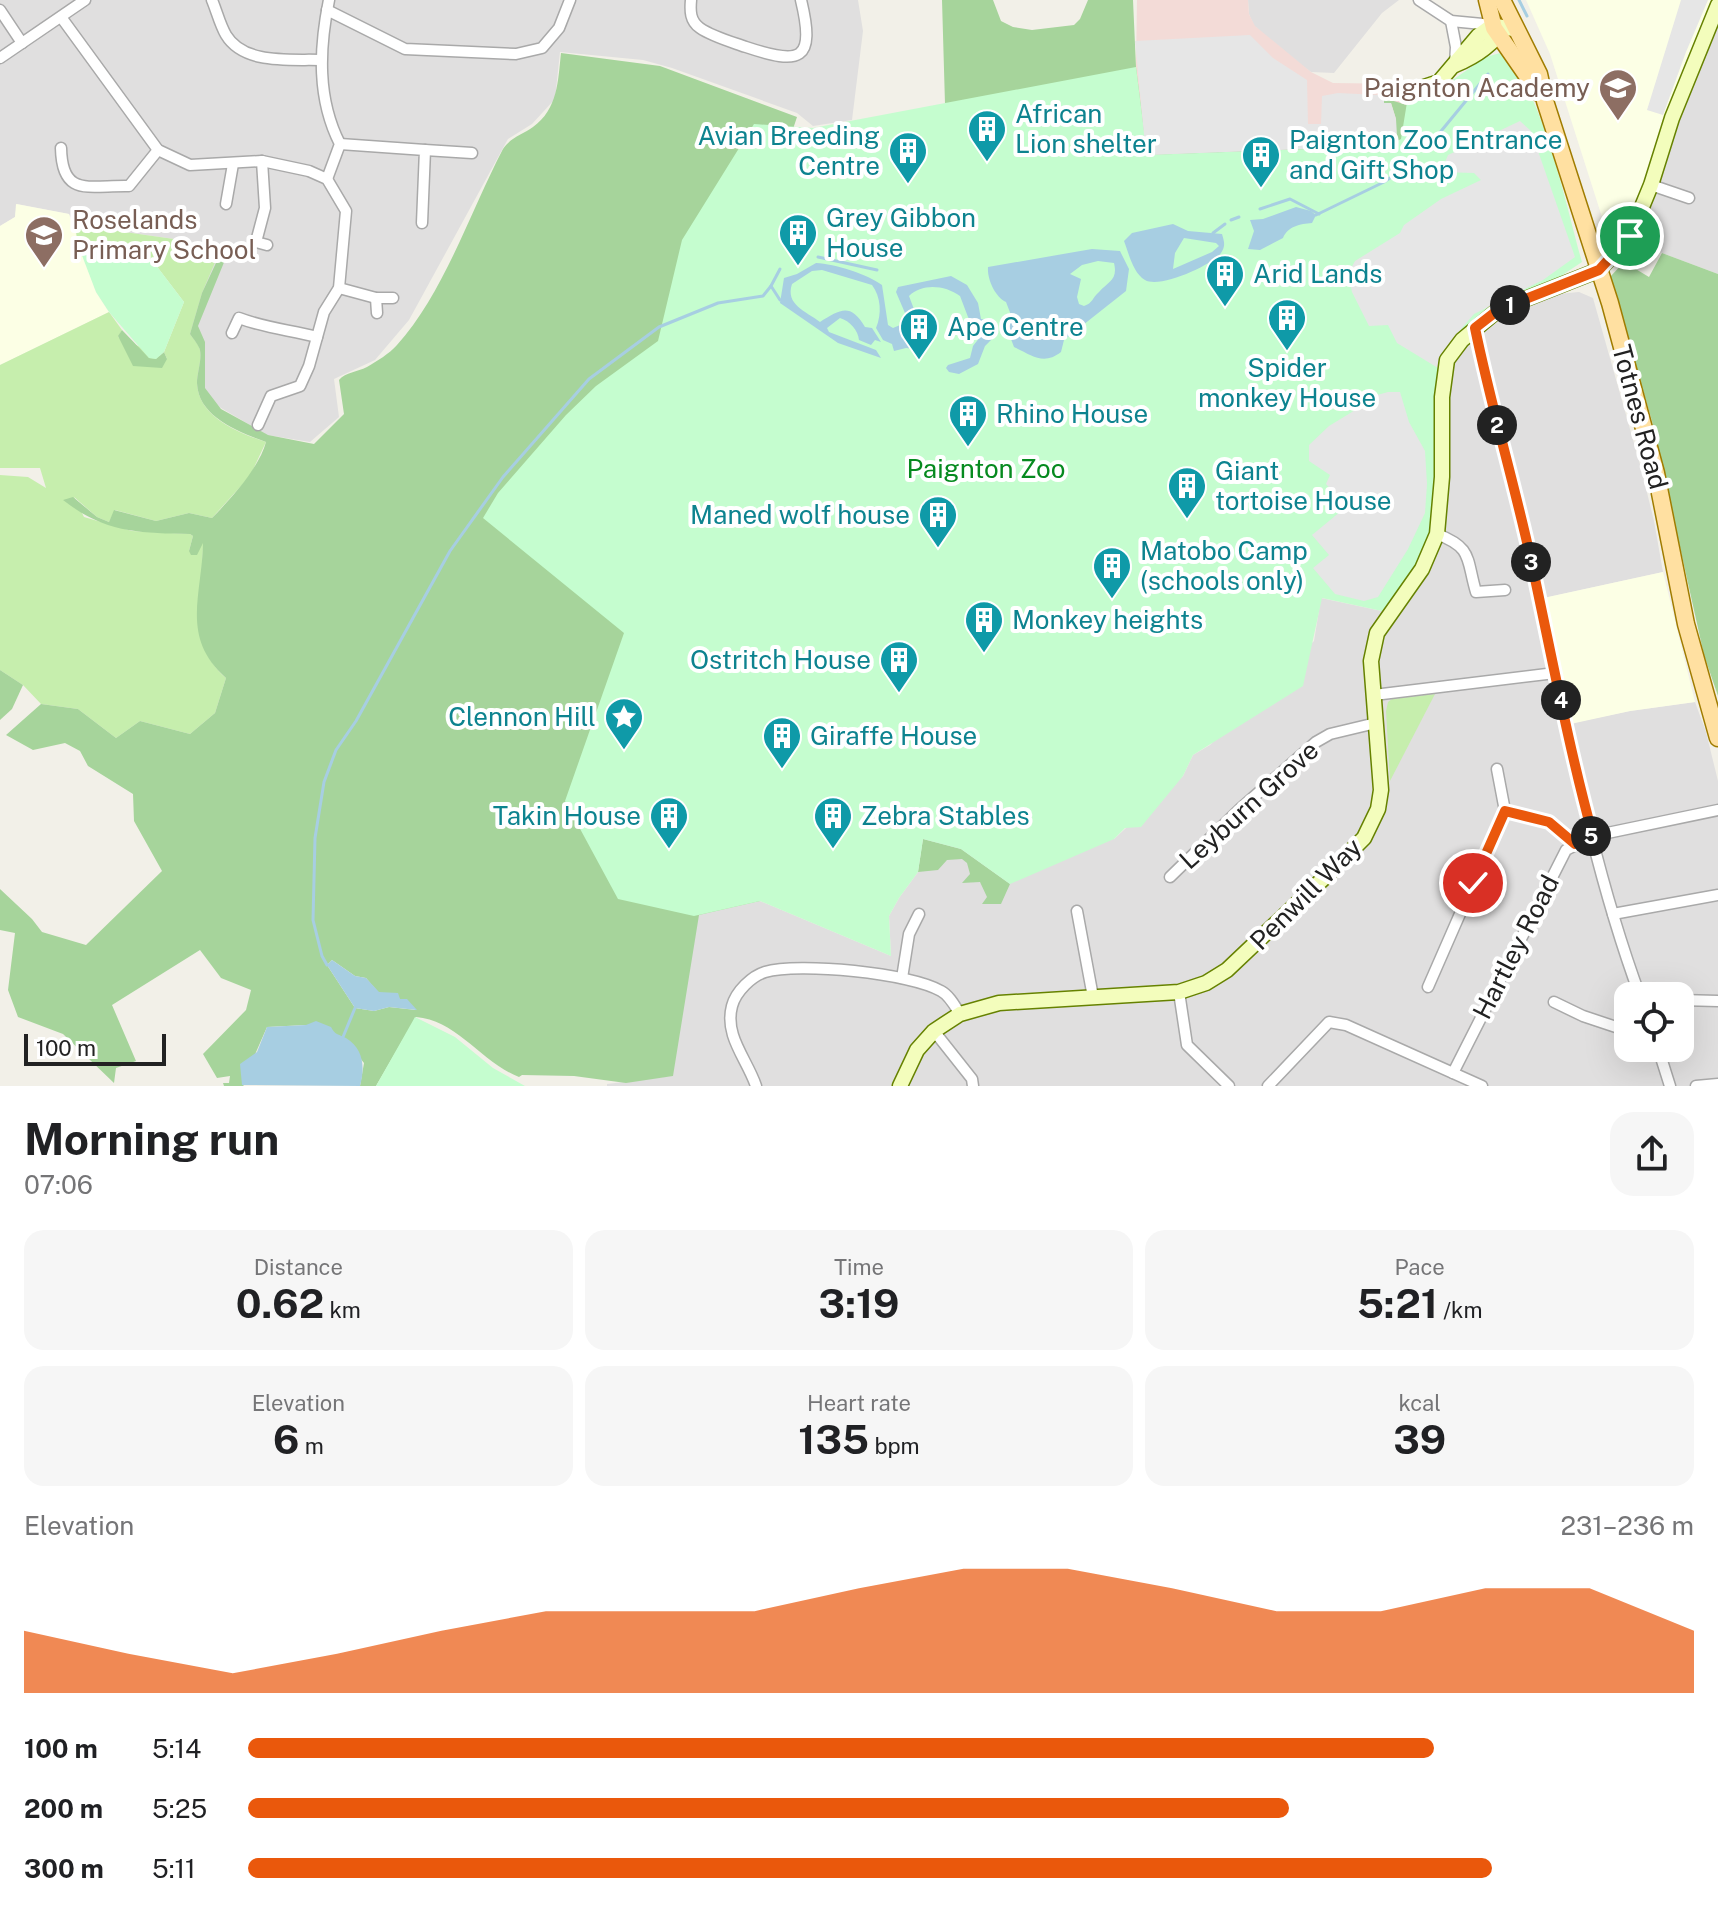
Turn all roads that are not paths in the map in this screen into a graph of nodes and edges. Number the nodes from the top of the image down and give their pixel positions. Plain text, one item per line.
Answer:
1 (85, 0) edge
2 (212, 0) edge
3 (570, 0) edge
4 (691, 0) edge
5 (801, 0) edge
6 (1419, 0) edge
7 (1487, 0) edge
8 (1504, 4) edge
9 (328, 5) edge
10 (1718, 5) edge
11 (0, 10) edge
12 (61, 17) junction
13 (1451, 21) junction
14 (1503, 29) junction
15 (22, 43) junction
16 (0, 58) edge
17 (320, 60) junction
18 (1455, 66) junction
19 (1421, 88) dead end
20 (340, 144) junction
21 (61, 148) dead end
22 (158, 150) junction
23 (425, 150) junction
24 (472, 153) dead end
25 (262, 161) junction
26 (233, 164) junction
27 (327, 179) junction
28 (1651, 185) junction
29 (1689, 198) dead end
30 (226, 204) dead end
31 (422, 223) dead end
32 (256, 242) dead end
33 (1599, 270) junction
34 (339, 288) junction
35 (376, 298) junction
36 (393, 298) dead end
37 (377, 313) dead end
38 (1475, 328) junction
39 (232, 333) dead end
40 (317, 337) junction
41 (258, 425) dead end
42 (1437, 534) junction
43 (1505, 590) dead end
44 (1555, 673) junction
45 (1374, 695) junction
46 (1376, 723) junction
47 (1718, 738) edge
48 (1497, 769) dead end
49 (1718, 810) edge
50 (1505, 811) junction
51 (1593, 836) junction
52 (1575, 844) junction
53 (1170, 877) dead end
54 (1718, 895) edge
55 (1077, 911) dead end
56 (919, 914) dead end
57 (1613, 914) junction
58 (902, 978) junction
59 (1635, 982) edge
60 (1428, 987) dead end
61 (1179, 992) junction
62 (1093, 997) junction
63 (1694, 1000) edge
64 (1718, 1001) edge
65 (1554, 1002) dead end
66 (960, 1014) junction
67 (1614, 1026) edge
68 (934, 1031) junction
69 (1662, 1062) edge
70 (1453, 1073) junction
71 (1718, 1084) edge
72 (756, 1086) edge
73 (900, 1086) edge
74 (973, 1086) edge
75 (1229, 1086) edge
76 (1268, 1086) edge
77 (1482, 1086) edge
78 (1670, 1086) edge
79 (1696, 1086) edge

1 - 12 street
2 - 17 street
3 - 9 street
4 - 5 street
6 - 13 street
7 - 14 main road, Totnes Road
8 - 14 main road, Totnes Road
9 - 17 street
10 - 28 street
11 - 15 street
12 - 15 street
12 - 22 street
13 - 14 street
13 - 18 street
14 - 18 street
14 - 33 main road, Totnes Road
15 - 16 street
17 - 20 street
18 - 19 street
20 - 23 street
20 - 27 street
21 - 22 street
22 - 26 street
23 - 24 street
23 - 31 street
25 - 26 street
25 - 27 street
25 - 32 street
26 - 30 street
27 - 34 street
28 - 29 street
28 - 33 street
33 - 38 street, Penwill Way
33 - 47 main road, Totnes Road
34 - 35 street
34 - 40 street
35 - 36 street
35 - 37 street
38 - 42 street, Penwill Way
38 - 44 street
39 - 40 street
40 - 41 street
42 - 43 street
42 - 45 street, Penwill Way
44 - 45 street
44 - 51 street
45 - 46 street, Penwill Way
46 - 53 street, Leyburn Grove
46 - 61 street, Penwill Way
48 - 50 street
49 - 51 street
50 - 52 street
50 - 60 street
51 - 52 street
51 - 57 street
52 - 70 street, Hartley Road
54 - 57 street
55 - 62 street
56 - 58 street
57 - 59 street
58 - 66 street
58 - 72 street
61 - 62 street, Penwill Way
61 - 75 street
62 - 66 street, Penwill Way
63 - 64 street
65 - 67 street
66 - 68 street, Penwill Way
68 - 73 street, Penwill Way
68 - 74 street
69 - 78 street
70 - 76 street
70 - 77 street
71 - 79 street

